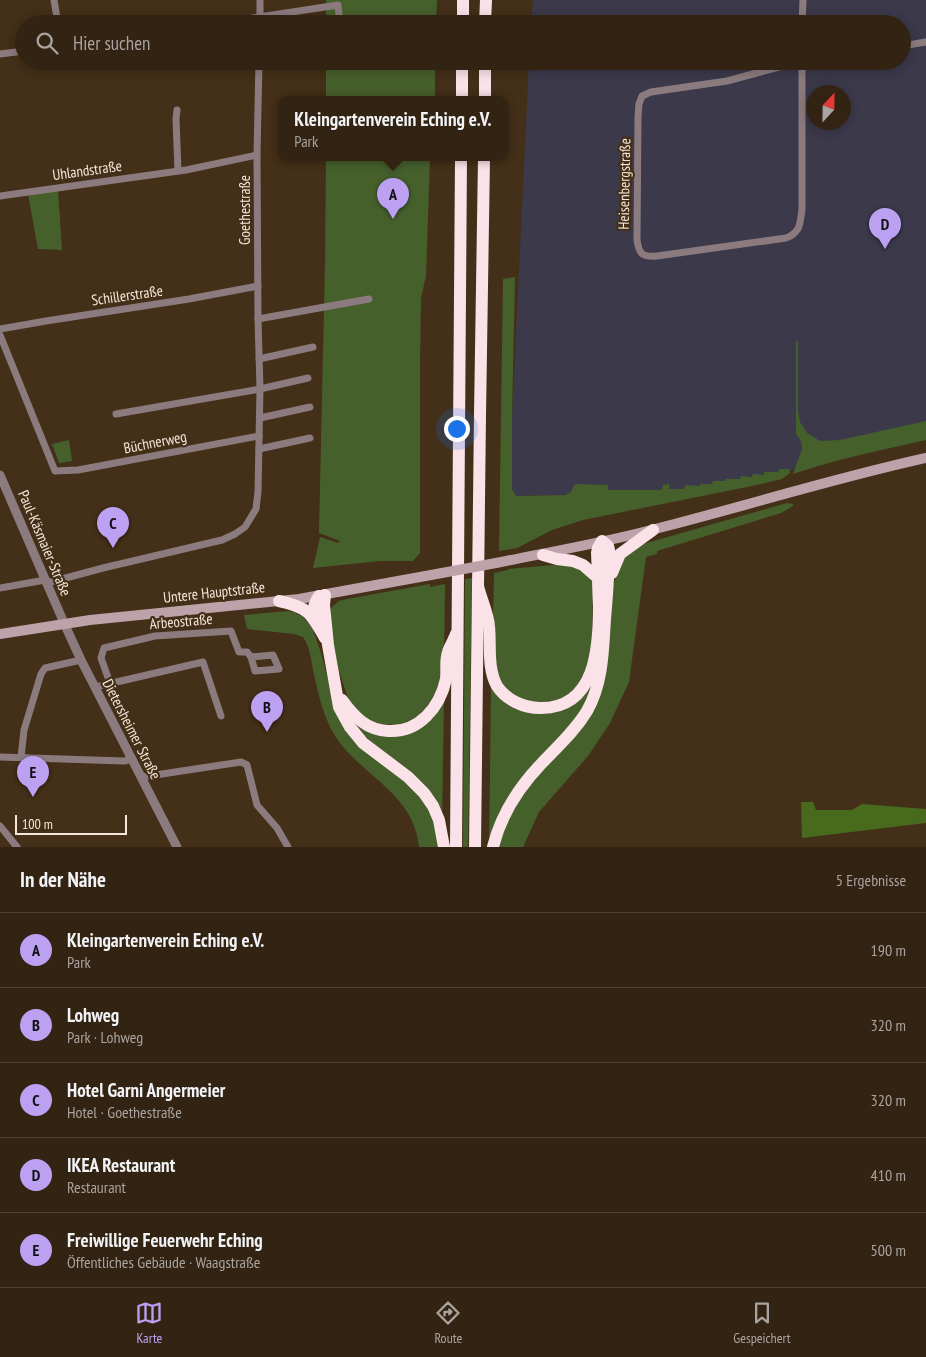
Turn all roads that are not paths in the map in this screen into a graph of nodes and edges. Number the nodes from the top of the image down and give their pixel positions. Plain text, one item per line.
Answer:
1 (54, 0) edge
2 (260, 0) edge
3 (463, 0) edge
4 (486, 0) edge
5 (802, 0) edge
6 (56, 15) edge
7 (260, 15) edge
8 (286, 15) edge
9 (339, 15) edge
10 (463, 15) edge
11 (486, 15) edge
12 (802, 15) edge
13 (926, 42) edge
14 (911, 44) edge
15 (15, 52) edge
16 (0, 54) edge
17 (259, 70) edge
18 (462, 70) edge
19 (485, 70) edge
20 (768, 70) edge
21 (802, 70) edge
22 (462, 96) edge
23 (485, 96) edge
24 (176, 110) dead end
25 (257, 155) junction
26 (461, 161) edge
27 (484, 161) edge
28 (178, 171) junction
29 (0, 196) edge
30 (258, 286) junction
31 (368, 300) dead end
32 (258, 319) junction
33 (0, 329) edge
34 (0, 335) edge
35 (313, 347) dead end
36 (259, 358) junction
37 (308, 378) dead end
38 (260, 389) junction
39 (310, 407) dead end
40 (116, 414) dead end
41 (260, 418) junction
42 (259, 436) junction
43 (310, 438) dead end
44 (259, 449) junction
45 (926, 458) edge
46 (0, 475) edge
47 (653, 530) junction
48 (602, 541) junction
49 (543, 555) junction
50 (46, 581) junction
51 (603, 581) junction
52 (478, 586) junction
53 (0, 588) edge
54 (322, 595) junction
55 (279, 600) junction
56 (315, 621) junction
57 (64, 623) junction
58 (459, 630) junction
59 (0, 634) edge
60 (328, 645) junction
61 (251, 657) dead end
62 (81, 660) junction
63 (110, 683) junction
64 (95, 687) junction
65 (337, 692) junction
66 (221, 716) dead end
67 (0, 757) edge
68 (21, 757) junction
69 (133, 759) junction
70 (142, 777) junction
71 (0, 826) edge
72 (17, 847) edge
73 (177, 847) edge
74 (288, 847) edge
75 (444, 847) edge
76 (456, 847) edge
77 (475, 847) edge
78 (493, 847) edge

1 - 6 street
2 - 7 street
3 - 10 highway
4 - 11 highway
5 - 12 street
8 - 9 street
13 - 14 street
15 - 16 street
17 - 25 street, Goethestraße
18 - 22 highway
19 - 23 highway
20 - 21 street, Heisenbergstraße
24 - 28 street
25 - 28 street, Uhlandstraße
25 - 30 street, Goethestraße
26 - 58 highway
27 - 52 highway
28 - 29 street, Uhlandstraße
30 - 32 street, Goethestraße
30 - 33 street, Schillerstraße
31 - 32 street
32 - 36 street, Goethestraße
34 - 42 street, Büchnerweg
35 - 36 street
36 - 38 street, Goethestraße
37 - 38 street
38 - 40 street
38 - 41 street, Goethestraße
39 - 41 street
41 - 42 street, Goethestraße
42 - 44 street, Goethestraße
43 - 44 street
44 - 50 street, Goethestraße
45 - 47 main road, Untere Hauptstraße
46 - 50 street, Paul-Käsmaier-Straße
47 - 48 main road, Untere Hauptstraße
47 - 51 highway
48 - 49 main road, Untere Hauptstraße
48 - 51 highway
49 - 51 highway
49 - 54 main road, Untere Hauptstraße, bridge
50 - 53 street, Goethestraße
50 - 57 street, Paul-Käsmaier-Straße
51 - 52 highway
51 - 78 highway
52 - 77 highway
54 - 55 main road, Untere Hauptstraße
54 - 56 highway
54 - 60 highway
55 - 56 highway
55 - 57 main road, Untere Hauptstraße
56 - 60 highway
57 - 59 main road, Untere Hauptstraße
57 - 62 street, Dietersheimer Straße
58 - 65 highway
58 - 76 highway
60 - 65 highway
61 - 63 street, Arbeostraße
62 - 64 street, Dietersheimer Straße
62 - 68 street
63 - 64 street
63 - 66 street
64 - 69 street, Dietersheimer Straße
65 - 75 highway
67 - 68 street
68 - 69 street
69 - 70 street, Dietersheimer Straße
70 - 73 street, Dietersheimer Straße
70 - 74 street
71 - 72 street

